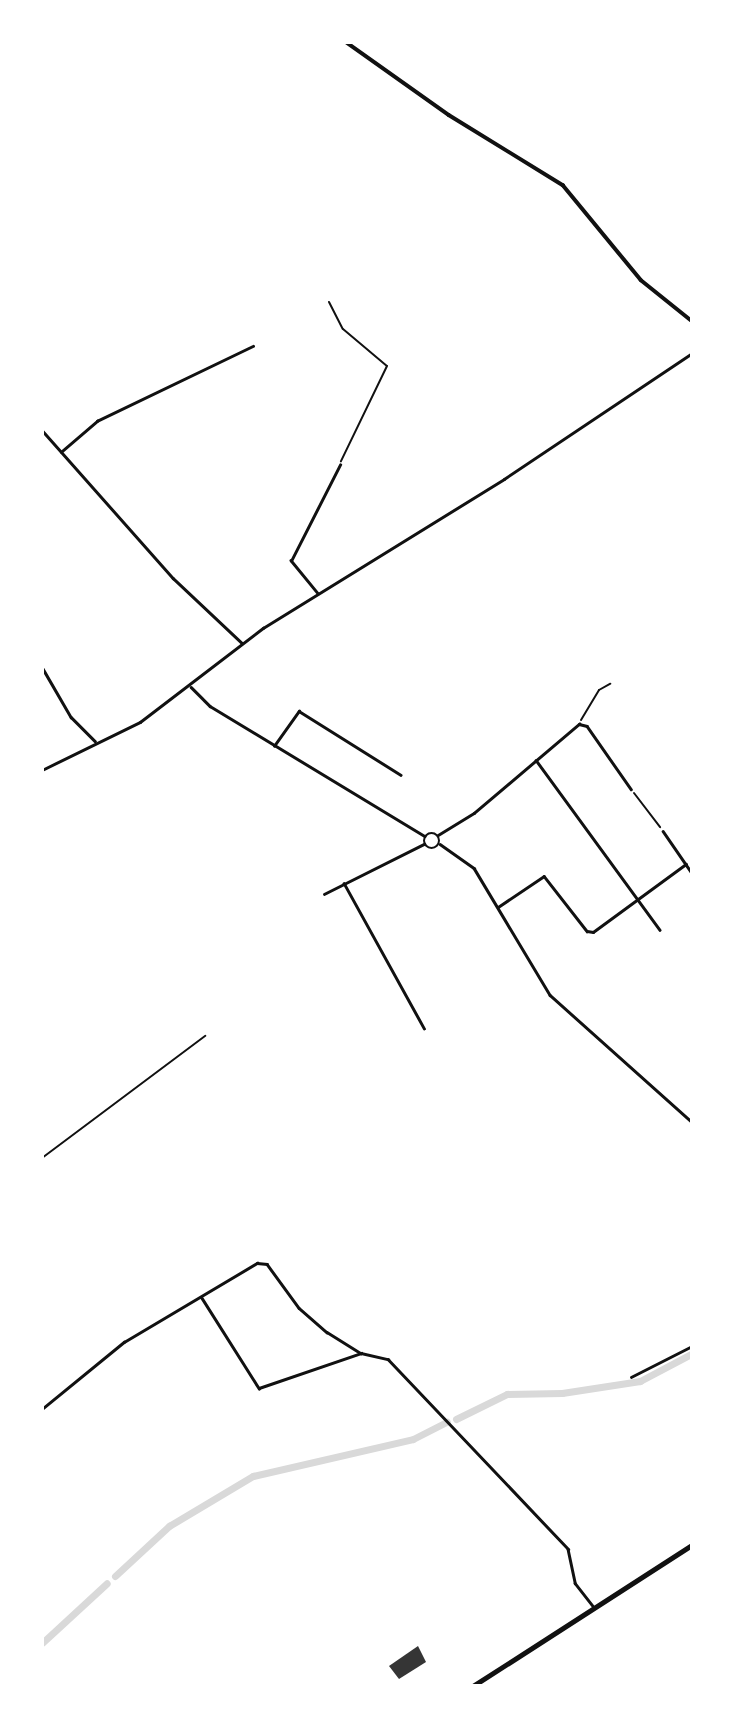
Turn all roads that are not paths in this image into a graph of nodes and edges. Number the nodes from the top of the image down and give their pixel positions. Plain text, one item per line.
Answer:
1 (346, 42) edge
2 (692, 321) edge
3 (253, 346) dead end
4 (692, 353) edge
5 (42, 430) edge
6 (61, 452) junction
7 (340, 465) road end
8 (318, 594) junction
9 (242, 643) junction
10 (42, 667) edge
11 (191, 687) junction
12 (96, 742) junction
13 (274, 746) junction
14 (536, 760) junction
15 (42, 770) edge
16 (401, 775) dead end
17 (631, 789) road end
18 (663, 831) road end
19 (438, 835) junction
20 (425, 836) junction
21 (424, 844) junction
22 (440, 844) junction
23 (686, 864) junction
24 (692, 873) edge
25 (344, 883) junction
26 (324, 894) dead end
27 (638, 899) junction
28 (498, 907) junction
29 (660, 930) dead end
30 (424, 1028) dead end
31 (692, 1122) edge
32 (202, 1298) junction
33 (692, 1346) edge
34 (361, 1353) junction
35 (631, 1377) dead end
36 (42, 1409) edge
37 (692, 1545) edge
38 (593, 1606) junction
39 (473, 1686) edge

1 - 2 street
3 - 6 street
4 - 8 street
5 - 6 street
6 - 9 street
7 - 8 street
8 - 9 street
9 - 11 street
10 - 12 street
11 - 12 street
11 - 13 street
12 - 15 street
13 - 16 street
13 - 20 street
14 - 17 street
14 - 19 street
14 - 27 street
18 - 23 street
19 - 20 street
19 - 22 street
20 - 21 street
21 - 22 street
21 - 25 street
22 - 28 street
23 - 24 street
23 - 27 street
25 - 26 street
25 - 30 street
27 - 28 street
27 - 29 street
28 - 31 street
32 - 34 street
32 - 34 street
32 - 36 street
33 - 35 street
34 - 38 street
37 - 38 main road
38 - 39 main road

